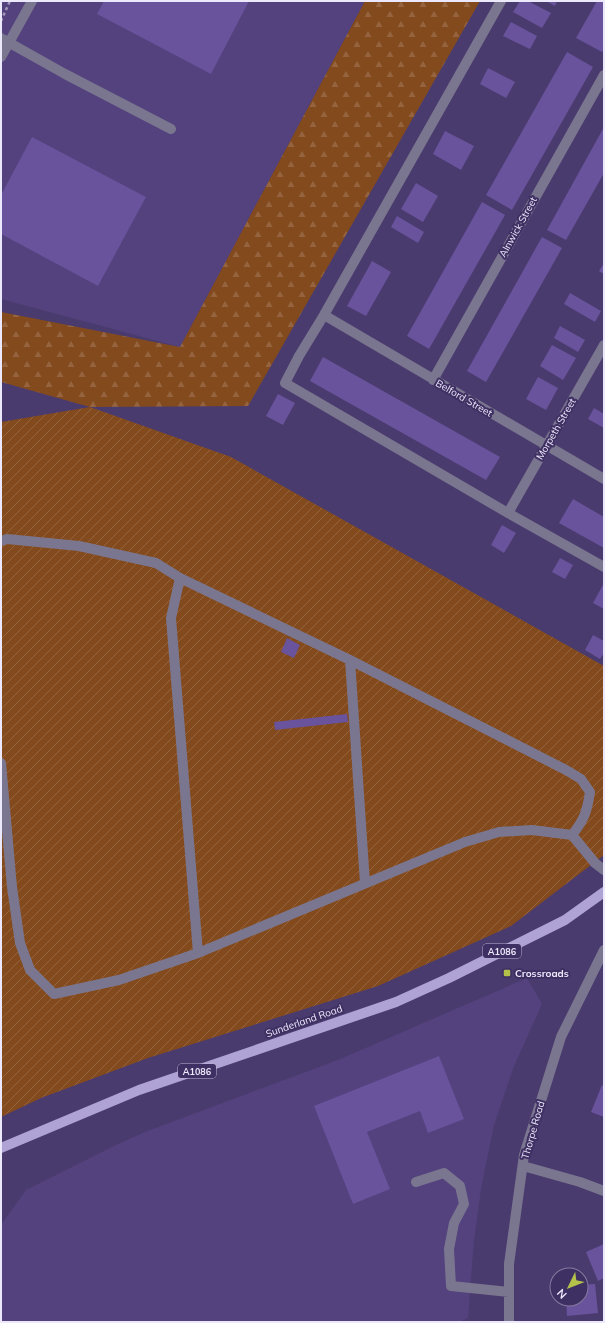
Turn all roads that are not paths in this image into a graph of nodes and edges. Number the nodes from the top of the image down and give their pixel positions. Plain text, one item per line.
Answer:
1 (32, 1) edge
2 (501, 1) edge
3 (5, 40) edge
4 (1, 57) edge
5 (604, 75) edge
6 (171, 130) dead end
7 (324, 315) junction
8 (604, 345) edge
9 (433, 380) junction
10 (546, 446) junction
11 (604, 479) edge
12 (508, 513) junction
13 (1, 541) edge
14 (604, 567) edge
15 (180, 578) junction
16 (350, 660) junction
17 (1, 763) edge
18 (572, 836) junction
19 (604, 870) edge
20 (365, 883) junction
21 (604, 892) edge
22 (604, 950) edge
23 (198, 953) junction
24 (1, 1148) edge
25 (523, 1166) junction
26 (416, 1182) dead end
27 (604, 1191) edge
28 (509, 1292) junction
29 (509, 1322) edge

1 - 3 street
2 - 7 street
3 - 4 street
3 - 6 street
5 - 9 street, Alnwick Street
7 - 9 street, Belford Street
7 - 12 street
8 - 10 street, Morpeth Street
9 - 10 street, Belford Street
10 - 11 street, Belford Street
10 - 12 street, Morpeth Street
12 - 14 street
13 - 15 street
15 - 16 street
15 - 23 street
16 - 18 street
16 - 20 street
17 - 23 street
18 - 19 street
18 - 20 street
20 - 23 street
21 - 24 main road, Sunderland Road / A1086
22 - 25 street, Thorpe Road
25 - 27 street
25 - 28 street, Thorpe Road
26 - 28 street
28 - 29 street, Thorpe Road

